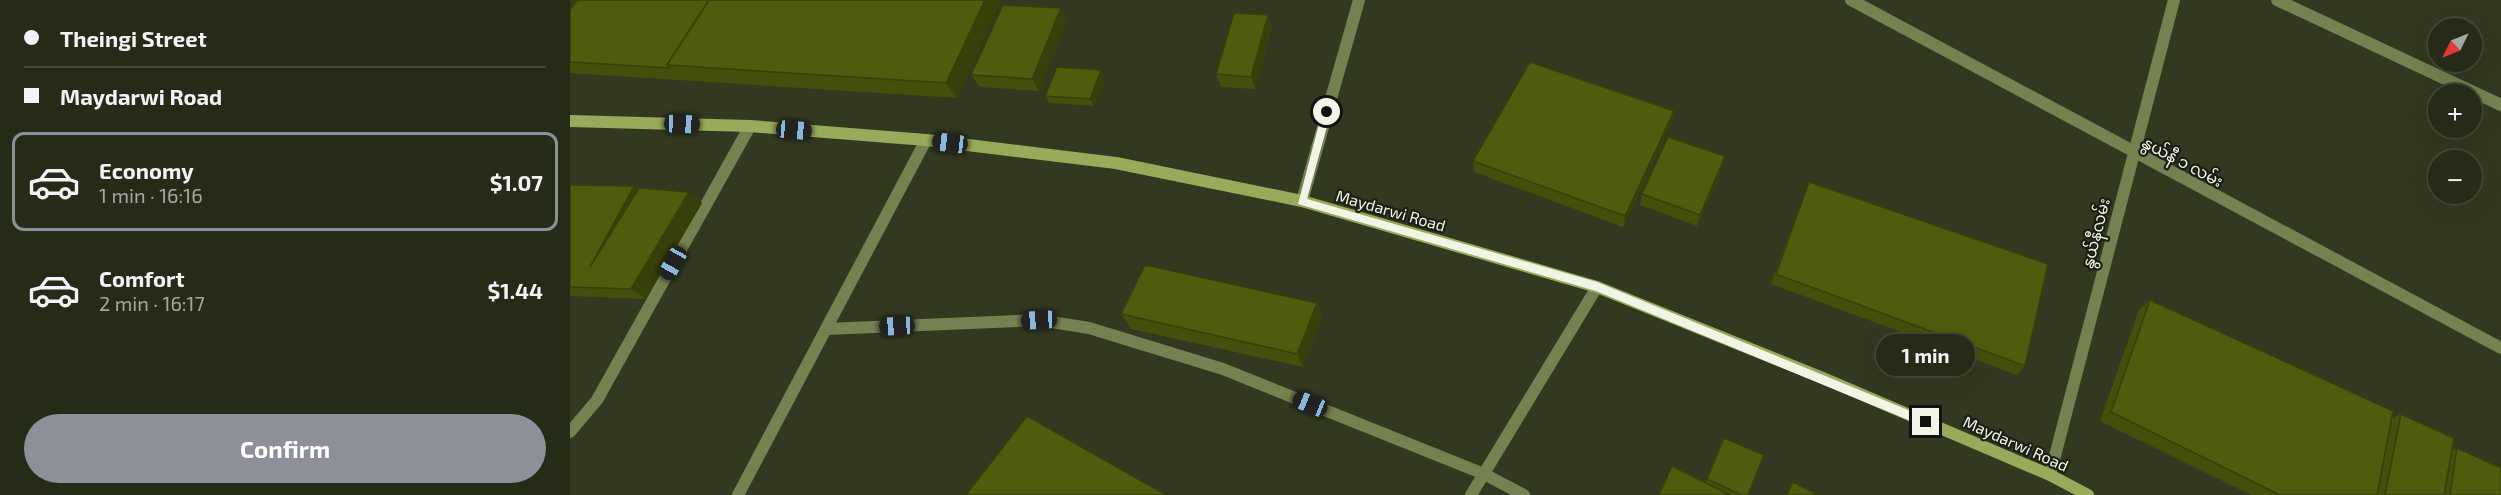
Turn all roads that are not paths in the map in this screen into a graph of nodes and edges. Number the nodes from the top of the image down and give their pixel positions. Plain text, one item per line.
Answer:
1 (1359, 0) edge
2 (1851, 0) edge
3 (2174, 0) edge
4 (2277, 0) edge
5 (2501, 105) edge
6 (570, 121) edge
7 (750, 126) junction
8 (926, 140) junction
9 (2133, 153) junction
10 (1302, 201) junction
11 (1597, 287) junction
12 (826, 329) junction
13 (2501, 348) edge
14 (570, 432) edge
15 (1484, 474) junction
16 (2050, 475) junction
17 (738, 495) edge
18 (1471, 495) edge
19 (1524, 495) edge
20 (2088, 495) edge

1 - 10 street
2 - 9 street, နွယ်နီ ၁ လမ်း
3 - 9 street, နွယ်နီလမ်း
4 - 5 street
6 - 7 street, Maydarwi Road
7 - 8 street, Maydarwi Road
7 - 14 street
8 - 10 street, Maydarwi Road
8 - 12 street
9 - 13 street, နွယ်နီ ၁ လမ်း
9 - 16 street, နွယ်နီလမ်း
10 - 11 street, Maydarwi Road
11 - 15 street
11 - 16 street, Maydarwi Road
12 - 15 street
12 - 17 street
15 - 18 street
15 - 19 street
16 - 20 street, Maydarwi Road

